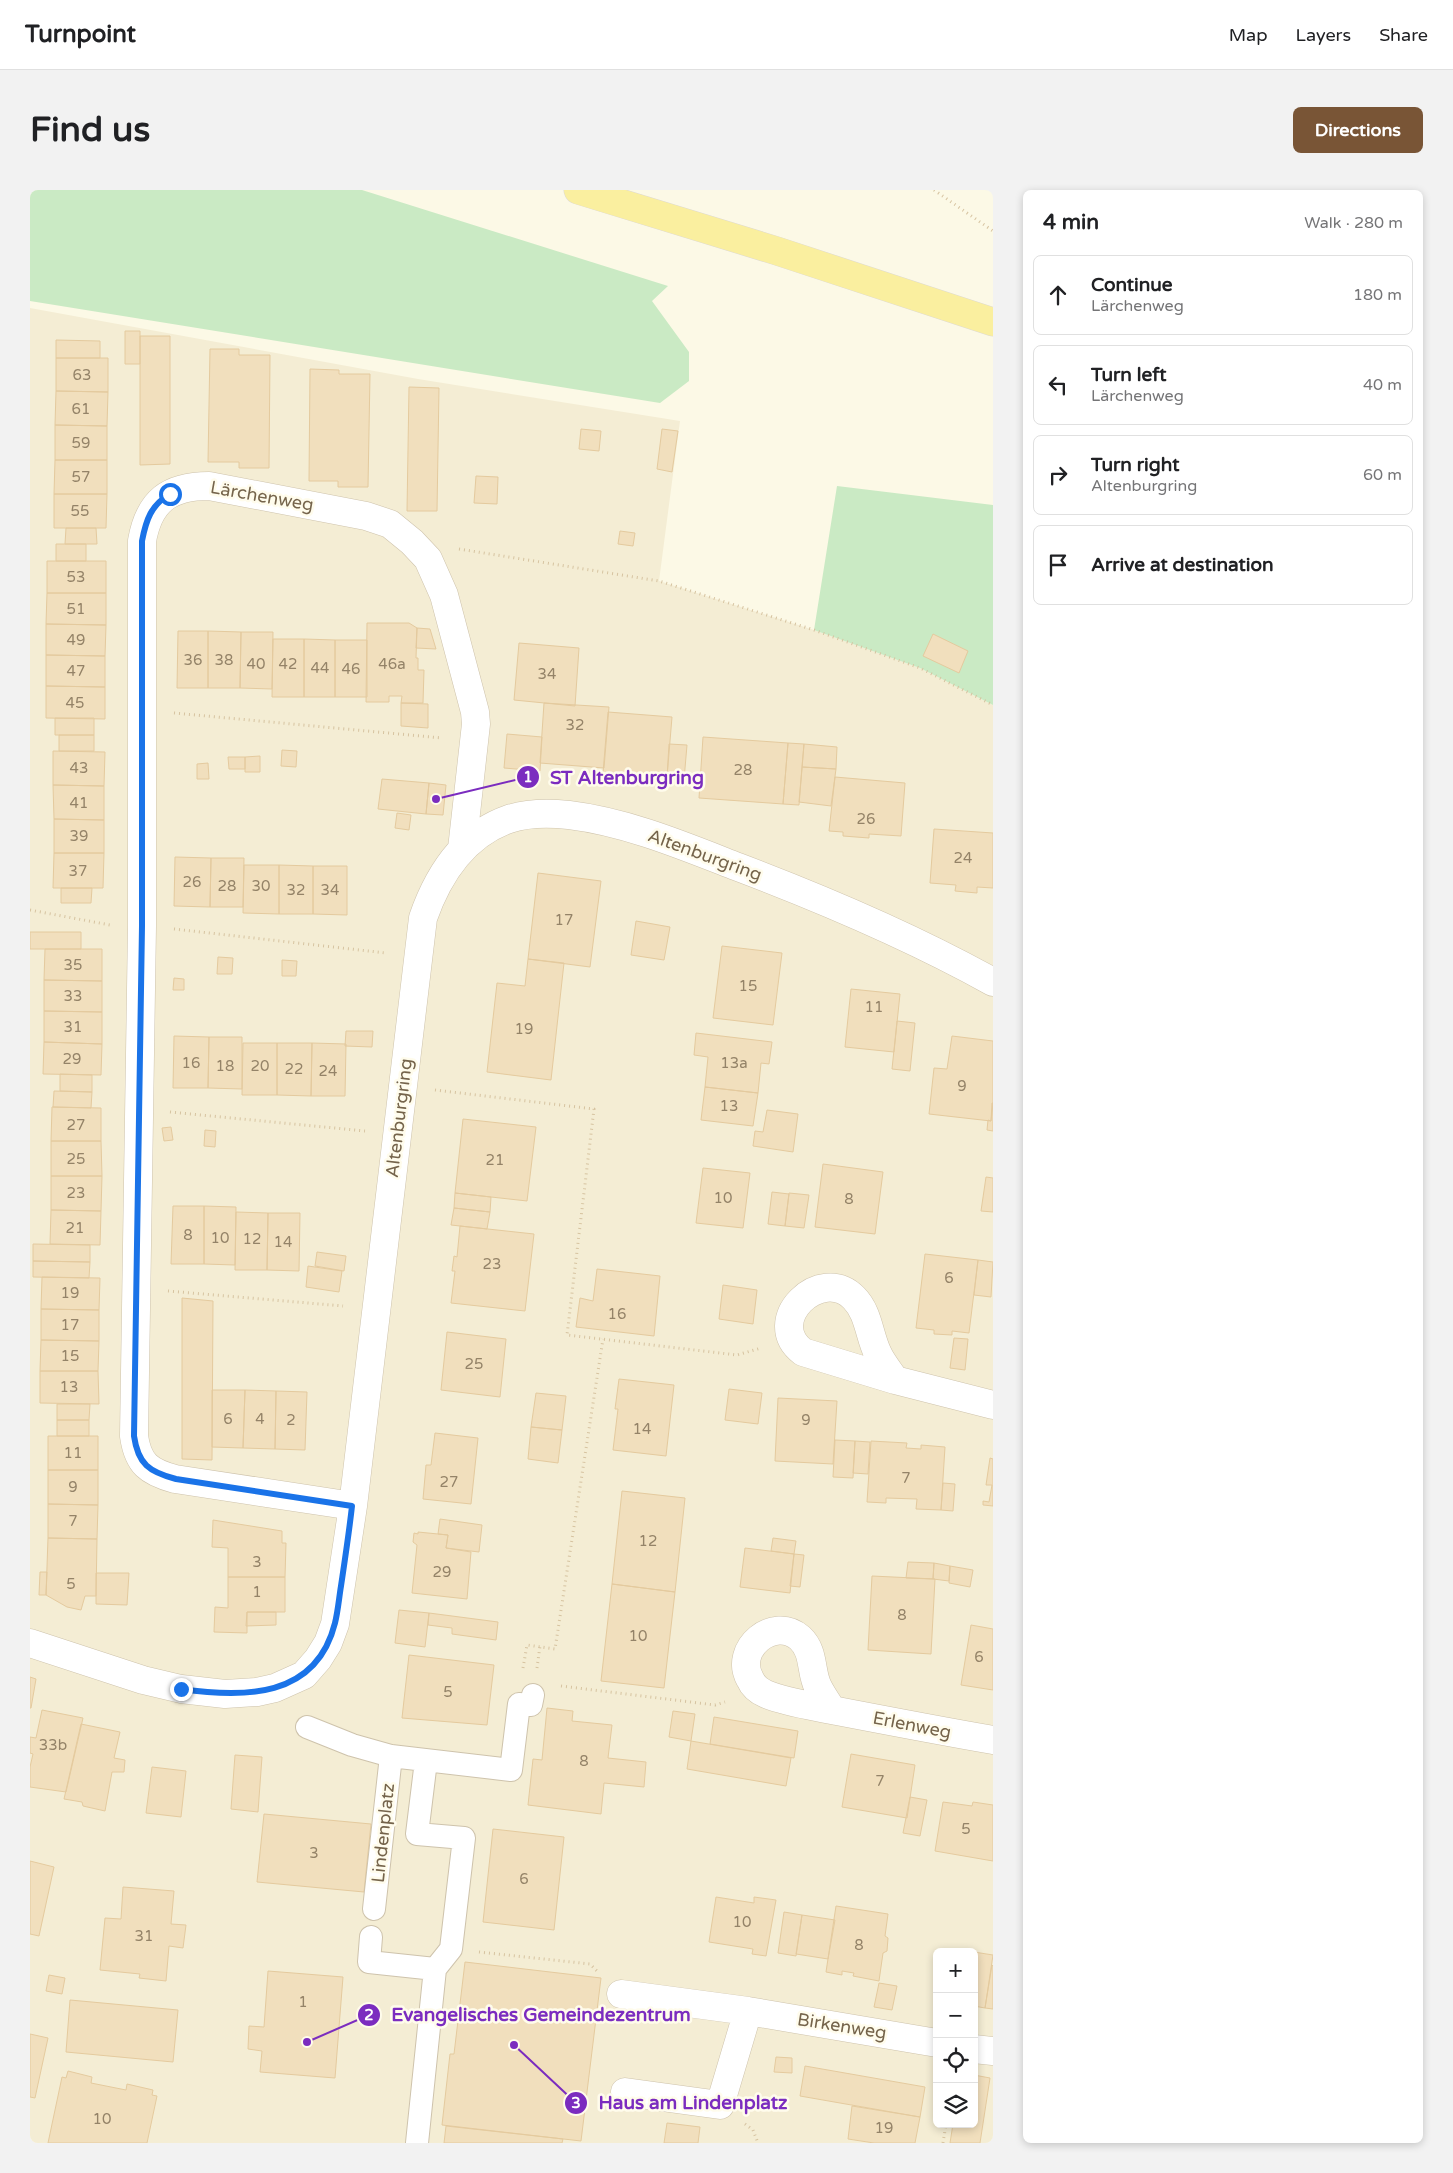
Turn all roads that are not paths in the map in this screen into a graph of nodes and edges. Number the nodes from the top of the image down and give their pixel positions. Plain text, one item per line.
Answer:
1 (578, 190) edge
2 (993, 322) edge
3 (462, 849) junction
4 (993, 982) edge
5 (895, 1380) junction
6 (993, 1405) edge
7 (352, 1506) junction
8 (30, 1643) edge
9 (533, 1695) dead end
10 (832, 1710) junction
11 (307, 1727) dead end
12 (993, 1740) edge
13 (391, 1756) junction
14 (426, 1761) junction
15 (374, 1909) dead end
16 (371, 1937) dead end
17 (435, 1969) junction
18 (621, 1994) road end
19 (748, 2011) junction
20 (933, 2041) edge
21 (978, 2050) edge
22 (993, 2052) edge
23 (625, 2092) dead end
24 (417, 2143) edge

1 - 2 main road
3 - 4 street, Altenburgring
3 - 7 street, Altenburgring
3 - 7 street, Lärchenweg
5 - 5 street
5 - 6 street
7 - 8 street, Altenburgring
9 - 14 street
10 - 10 street, Erlenweg
10 - 12 street, Erlenweg
11 - 13 street
13 - 14 street
13 - 15 street, Lindenplatz
14 - 17 street, Lindenplatz
16 - 17 street
17 - 24 street
18 - 19 street, Birkenweg
19 - 20 street, Birkenweg
19 - 23 street
21 - 22 street

